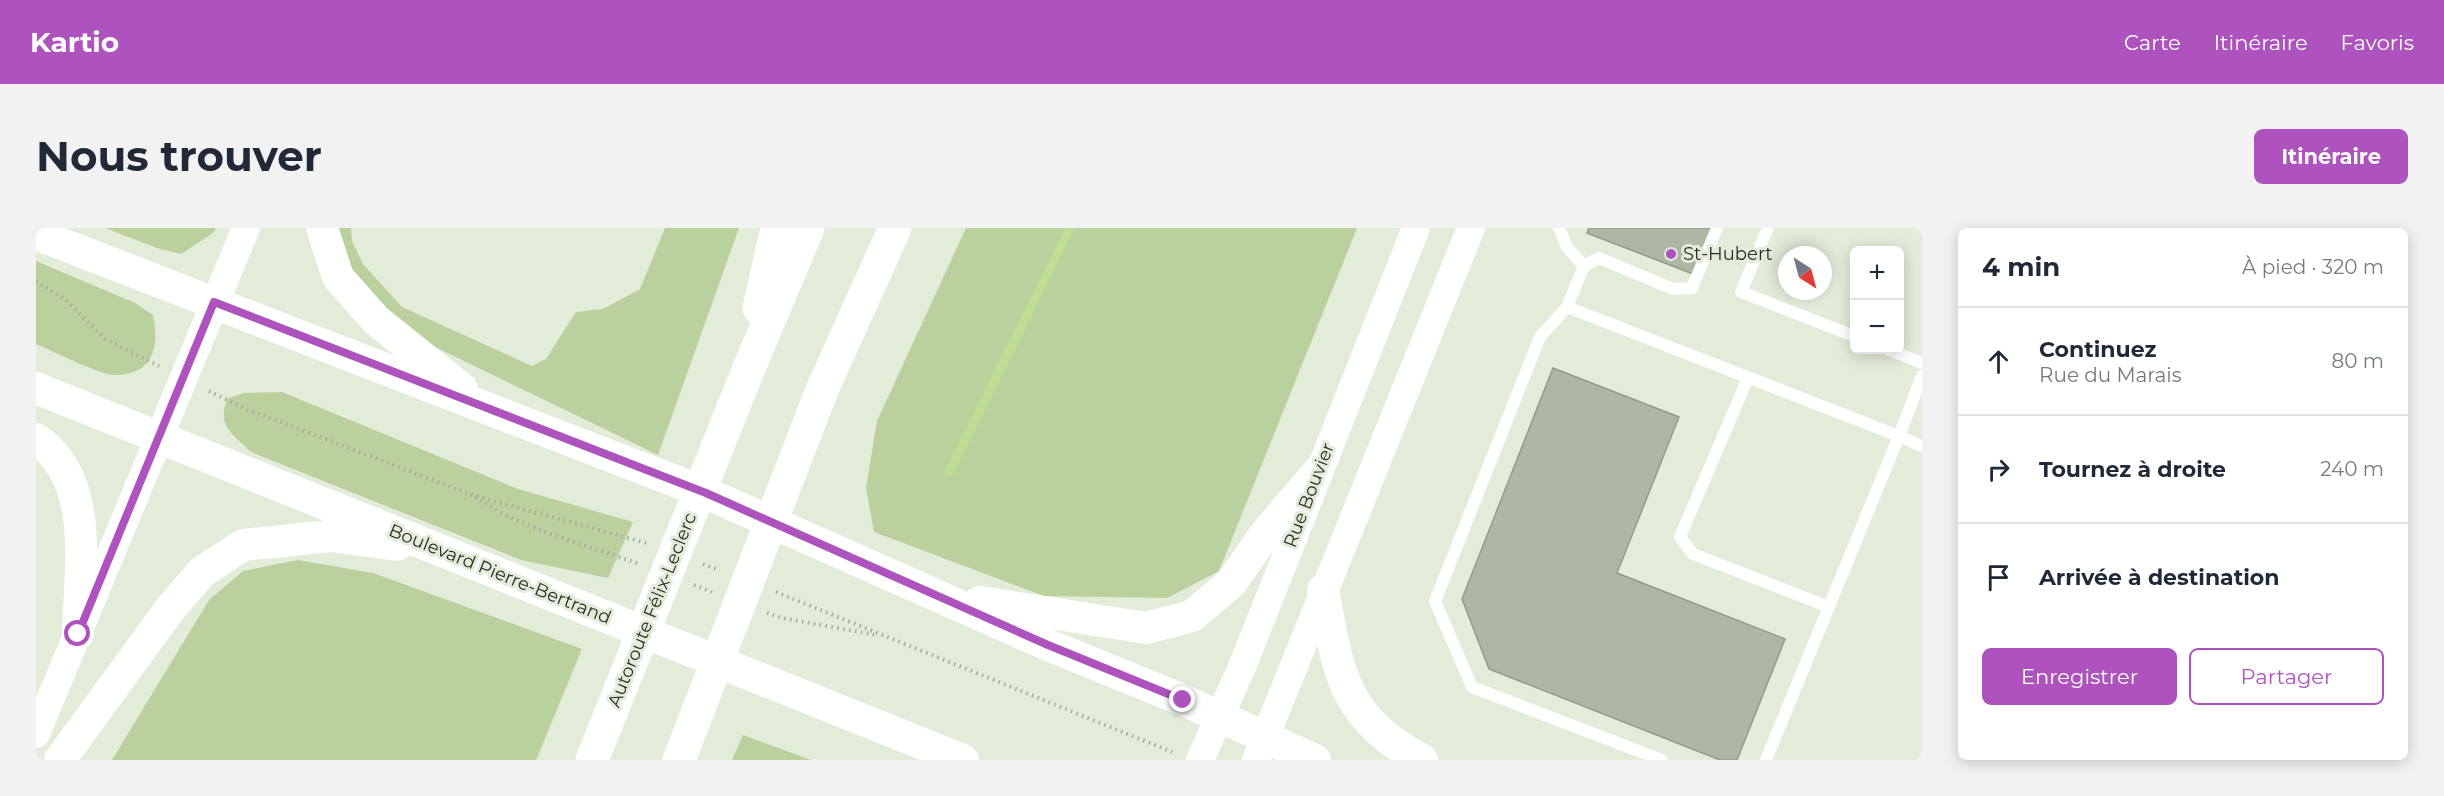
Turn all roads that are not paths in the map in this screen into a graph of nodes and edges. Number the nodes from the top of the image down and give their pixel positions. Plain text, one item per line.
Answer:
1 (246, 228) edge
2 (322, 228) edge
3 (777, 228) edge
4 (808, 228) edge
5 (894, 228) edge
6 (1416, 228) edge
7 (1471, 228) edge
8 (1559, 228) edge
9 (1717, 228) edge
10 (1768, 228) edge
11 (36, 234) edge
12 (1584, 266) junction
13 (214, 302) junction
14 (1568, 307) junction
15 (1850, 334) edge
16 (1899, 354) edge
17 (1922, 363) edge
18 (1922, 376) edge
19 (1748, 378) junction
20 (741, 386) junction
21 (36, 388) edge
22 (487, 408) junction
23 (1899, 436) junction
24 (159, 437) junction
25 (36, 440) edge
26 (1922, 446) edge
27 (1317, 473) junction
28 (446, 552) junction
29 (1323, 590) junction
30 (938, 594) junction
31 (1828, 607) junction
32 (78, 634) junction
33 (1221, 717) junction
34 (876, 725) junction
35 (36, 734) edge
36 (1260, 750) edge
37 (594, 755) edge
38 (1187, 757) edge
39 (60, 760) edge
40 (679, 760) edge
41 (919, 760) edge
42 (963, 760) edge
43 (1315, 760) edge
44 (1422, 760) edge
45 (1662, 760) edge
46 (1766, 760) edge

1 - 13 street
2 - 22 main road
3 - 20 highway
4 - 20 highway, Autoroute Félix-Leclerc
5 - 40 highway
6 - 27 street, Rue Bouvier
7 - 29 street
8 - 12 lane
9 - 12 lane
10 - 15 lane
11 - 13 main road
12 - 14 lane
13 - 22 main road
13 - 24 street
14 - 19 lane
14 - 45 lane
16 - 17 lane
18 - 23 lane
19 - 23 lane
19 - 31 lane
20 - 37 highway, Autoroute Félix-Leclerc
21 - 24 main road, Boulevard Pierre-Bertrand
22 - 30 main road
23 - 26 lane
23 - 31 lane
24 - 28 main road, Boulevard Pierre-Bertrand
24 - 32 street
25 - 32 main road
27 - 30 main road
27 - 33 street, Rue Bouvier
28 - 34 main road, Boulevard Pierre-Bertrand
28 - 39 main road
29 - 36 street
29 - 44 main road
30 - 33 main road
31 - 46 lane
32 - 35 street
33 - 36 main road
33 - 38 street, Rue Bouvier
34 - 41 main road
34 - 42 main road, Boulevard Pierre-Bertrand
36 - 43 main road

